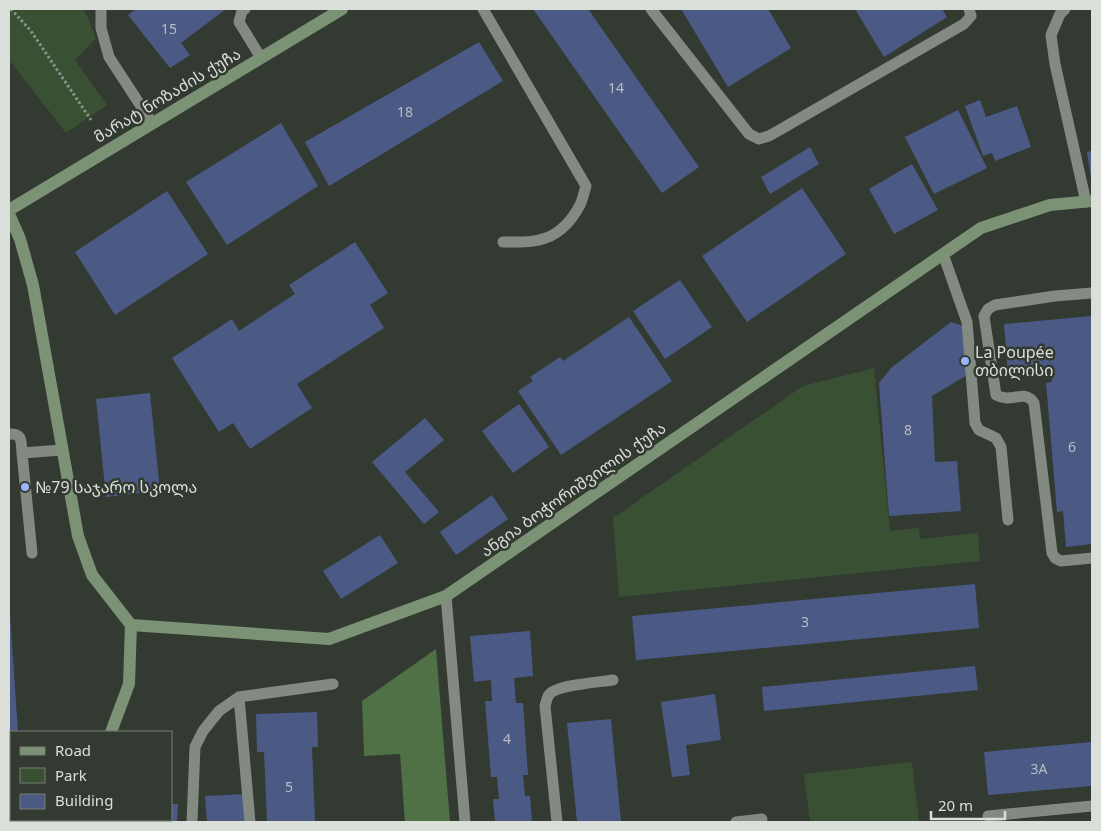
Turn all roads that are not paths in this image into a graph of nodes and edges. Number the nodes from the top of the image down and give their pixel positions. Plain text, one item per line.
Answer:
1 (101, 9) edge
2 (245, 9) edge
3 (342, 9) edge
4 (483, 9) edge
5 (651, 9) edge
6 (968, 9) edge
7 (1065, 9) edge
8 (261, 58) junction
9 (152, 123) junction
10 (1089, 202) edge
11 (9, 210) edge
12 (9, 214) edge
13 (503, 242) dead end
14 (944, 254) junction
15 (1092, 292) edge
16 (9, 434) edge
17 (62, 450) junction
18 (22, 453) junction
19 (1008, 520) dead end
20 (32, 553) dead end
21 (1092, 558) edge
22 (446, 596) junction
23 (131, 625) junction
24 (613, 680) dead end
25 (333, 684) dead end
26 (238, 698) junction
27 (111, 731) edge
28 (1092, 806) edge
29 (988, 816) dead end
30 (762, 819) dead end
31 (192, 822) edge
32 (250, 822) edge
33 (465, 822) edge
34 (558, 822) edge
35 (736, 822) edge

1 - 9 lane
2 - 8 lane
3 - 8 street, მარატ ნოზაძის ქუჩა
4 - 13 lane
5 - 6 lane
7 - 10 lane
8 - 9 street, მარატ ნოზაძის ქუჩა
9 - 11 street, მარატ ნოზაძის ქუჩა
10 - 14 street, ანგია ბოჭორიშვილის ქუჩა
12 - 17 street
14 - 19 lane
14 - 22 street, ანგია ბოჭორიშვილის ქუჩა
15 - 21 lane
16 - 18 lane
17 - 18 lane
17 - 23 street
18 - 20 lane
22 - 23 street, ანგია ბოჭორიშვილის ქუჩა
22 - 33 lane
23 - 27 street
24 - 34 lane
25 - 26 lane
26 - 31 lane
26 - 32 lane
28 - 29 lane
30 - 35 lane

